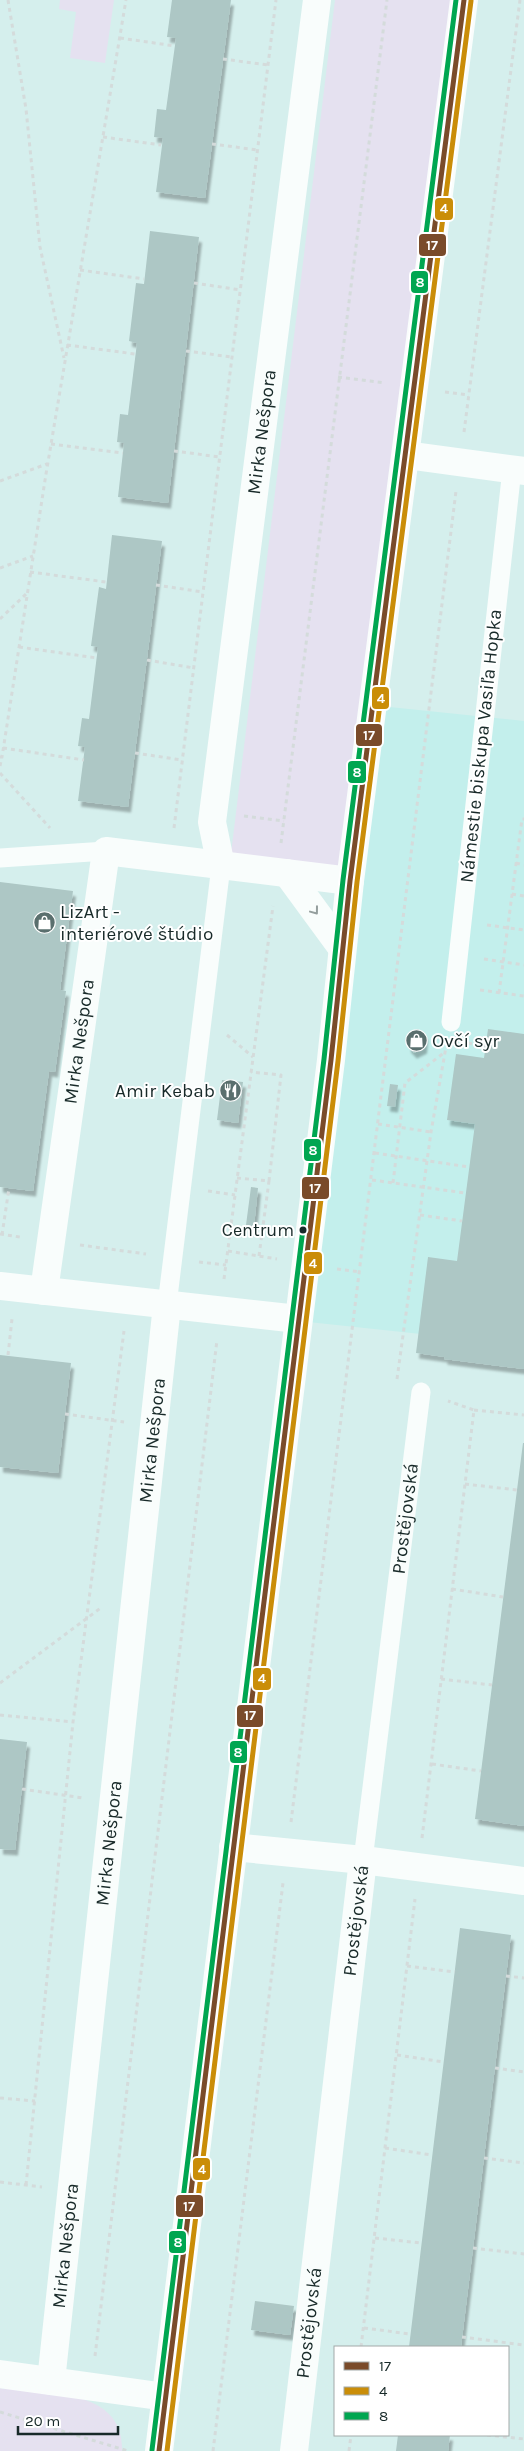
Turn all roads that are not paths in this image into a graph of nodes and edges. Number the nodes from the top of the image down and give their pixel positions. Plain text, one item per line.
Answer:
1 (317, 0) edge
2 (464, 0) edge
3 (406, 455) junction
4 (518, 470) edge
5 (106, 851) junction
6 (0, 858) edge
7 (221, 866) junction
8 (282, 873) junction
9 (350, 881) junction
10 (342, 948) junction
11 (451, 1022) road end
12 (0, 1286) edge
13 (44, 1291) junction
14 (167, 1305) junction
15 (298, 1320) junction
16 (421, 1392) road end
17 (233, 1847) junction
18 (363, 1860) junction
19 (524, 1881) edge
20 (0, 2374) edge
21 (51, 2381) junction
22 (166, 2397) junction
23 (159, 2451) edge
24 (294, 2451) edge

1 - 7 street, Mirka Nešpora
2 - 3 street
3 - 4 street
3 - 9 street
4 - 11 lane, Námestie biskupa Vasiľa Hopka
5 - 6 lane
5 - 7 street
5 - 13 street, Mirka Nešpora
7 - 8 street
7 - 14 lane
8 - 9 street
8 -> 10 street
9 - 10 street
10 - 15 street
12 - 13 street
13 - 14 street
14 - 15 street
14 - 21 street, Mirka Nešpora
15 - 17 street
16 - 18 lane, Prostějovská
17 - 18 street
17 - 22 street
18 - 19 street
18 - 24 street, Prostějovská
20 - 21 street
21 - 22 street
22 - 23 street

